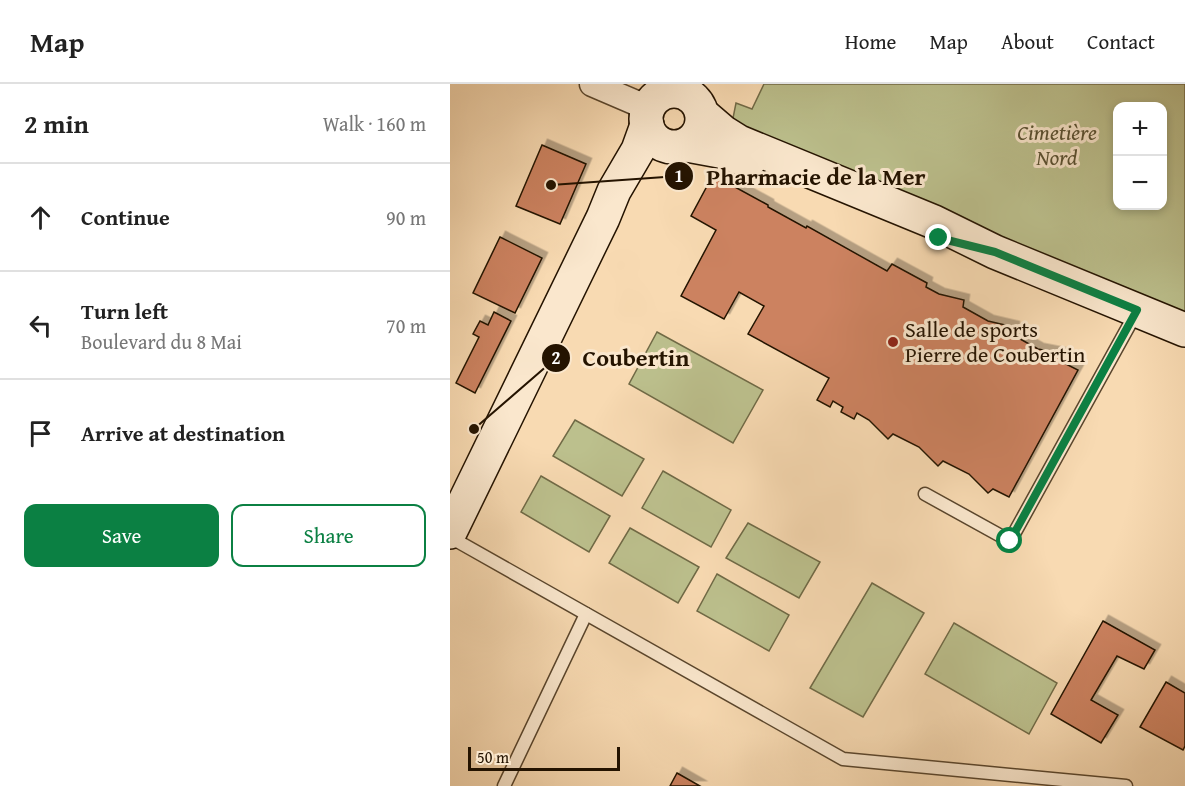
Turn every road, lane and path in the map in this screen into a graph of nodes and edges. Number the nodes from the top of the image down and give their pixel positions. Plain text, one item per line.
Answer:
1 (592, 84) edge
2 (698, 100) edge
3 (656, 103) edge
4 (681, 146) junction
5 (603, 218) junction
6 (995, 252) junction
7 (1137, 310) junction
8 (1185, 330) edge
9 (925, 494) dead end
10 (450, 532) edge
11 (450, 537) edge
12 (586, 614) junction
13 (504, 786) edge
14 (1119, 786) edge
15 (1126, 786) edge

1 - 3 street
2 - 3 street
2 - 4 street
2 - 6 street
3 - 4 street
3 - 5 street
4 - 5 street
4 - 6 street
5 - 10 street
6 - 7 street
7 - 8 street
7 - 9 lane
11 - 12 lane
12 - 13 lane
12 - 14 lane
14 - 15 lane

